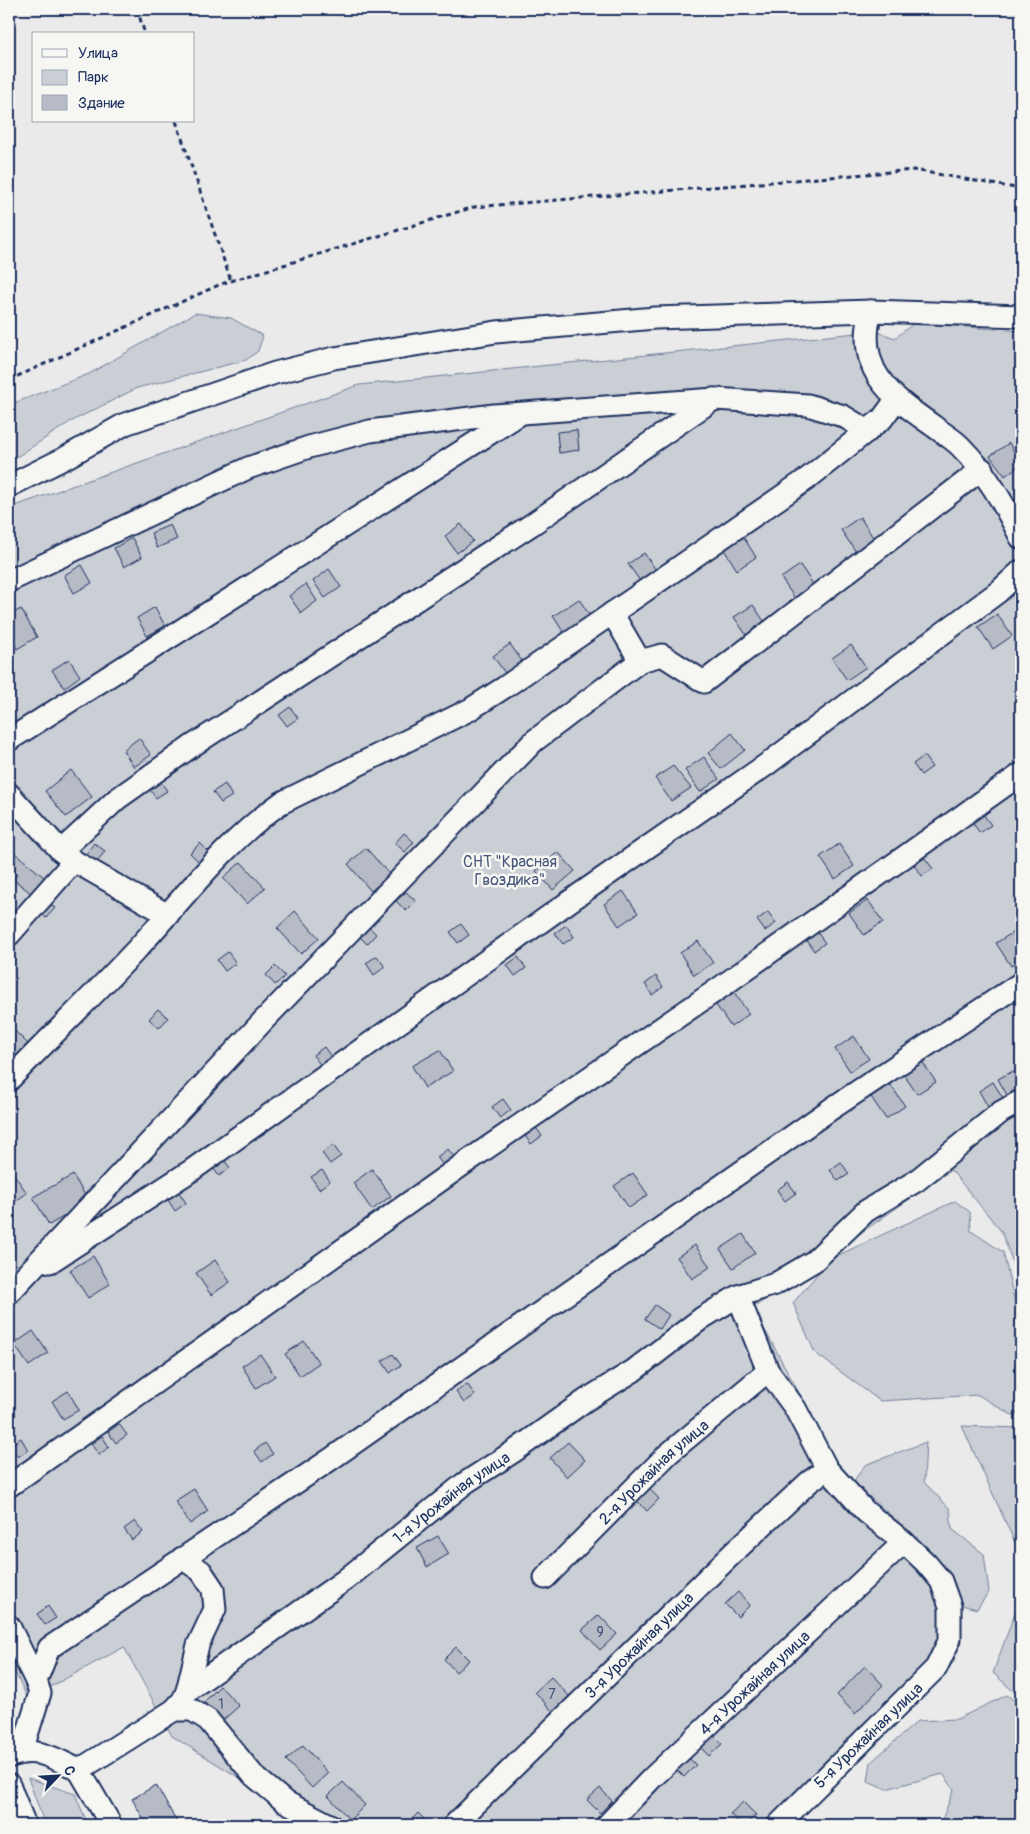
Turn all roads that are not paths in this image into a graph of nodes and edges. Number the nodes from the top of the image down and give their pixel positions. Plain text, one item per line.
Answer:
1 (871, 311) junction
2 (1021, 316) edge
3 (715, 399) junction
4 (896, 400) junction
5 (523, 413) junction
6 (868, 431) junction
7 (982, 469) junction
8 (9, 486) edge
9 (1021, 538) edge
10 (1021, 571) edge
11 (9, 581) edge
12 (612, 613) junction
13 (640, 661) junction
14 (9, 740) edge
15 (1021, 774) edge
16 (9, 794) edge
17 (68, 856) junction
18 (168, 914) junction
19 (9, 935) edge
20 (1021, 983) edge
21 (9, 1080) edge
22 (1021, 1101) edge
23 (15, 1287) edge
24 (738, 1296) junction
25 (768, 1371) junction
26 (827, 1469) junction
27 (9, 1486) edge
28 (904, 1542) junction
29 (182, 1558) junction
30 (546, 1578) dead end
31 (9, 1626) edge
32 (36, 1681) junction
33 (187, 1691) junction
34 (174, 1710) junction
35 (15, 1754) edge
36 (79, 1770) junction
37 (11, 1798) edge
38 (25, 1825) edge
39 (112, 1825) edge
40 (330, 1825) edge
41 (454, 1825) edge
42 (607, 1825) edge
43 (778, 1825) edge

1 - 2 street
1 - 4 street
1 - 8 street
3 - 5 street
3 - 6 street
3 - 17 street
4 - 6 street
4 - 7 street
5 - 11 street
5 - 14 street
6 - 12 street
7 - 9 street
7 - 13 street
10 - 23 street
12 - 13 street
12 - 18 street
13 - 23 street
15 - 27 street
16 - 17 street
17 - 18 street
17 - 19 street
18 - 21 street
20 - 29 street
22 - 24 street, 1-я Урожайная улица
24 - 25 street
24 - 33 street, 1-я Урожайная улица
25 - 26 street
25 - 30 street, 2-я Урожайная улица
26 - 28 street
26 - 41 street, 3-я Урожайная улица
28 - 42 street, 4-я Урожайная улица
28 - 43 street, 5-я Урожайная улица
29 - 32 street
29 - 33 street
31 - 32 street
32 - 35 street
33 - 34 street, 1-я Урожайная улица
34 - 36 street
34 - 40 street
35 - 36 street
36 - 39 street
37 - 38 street

